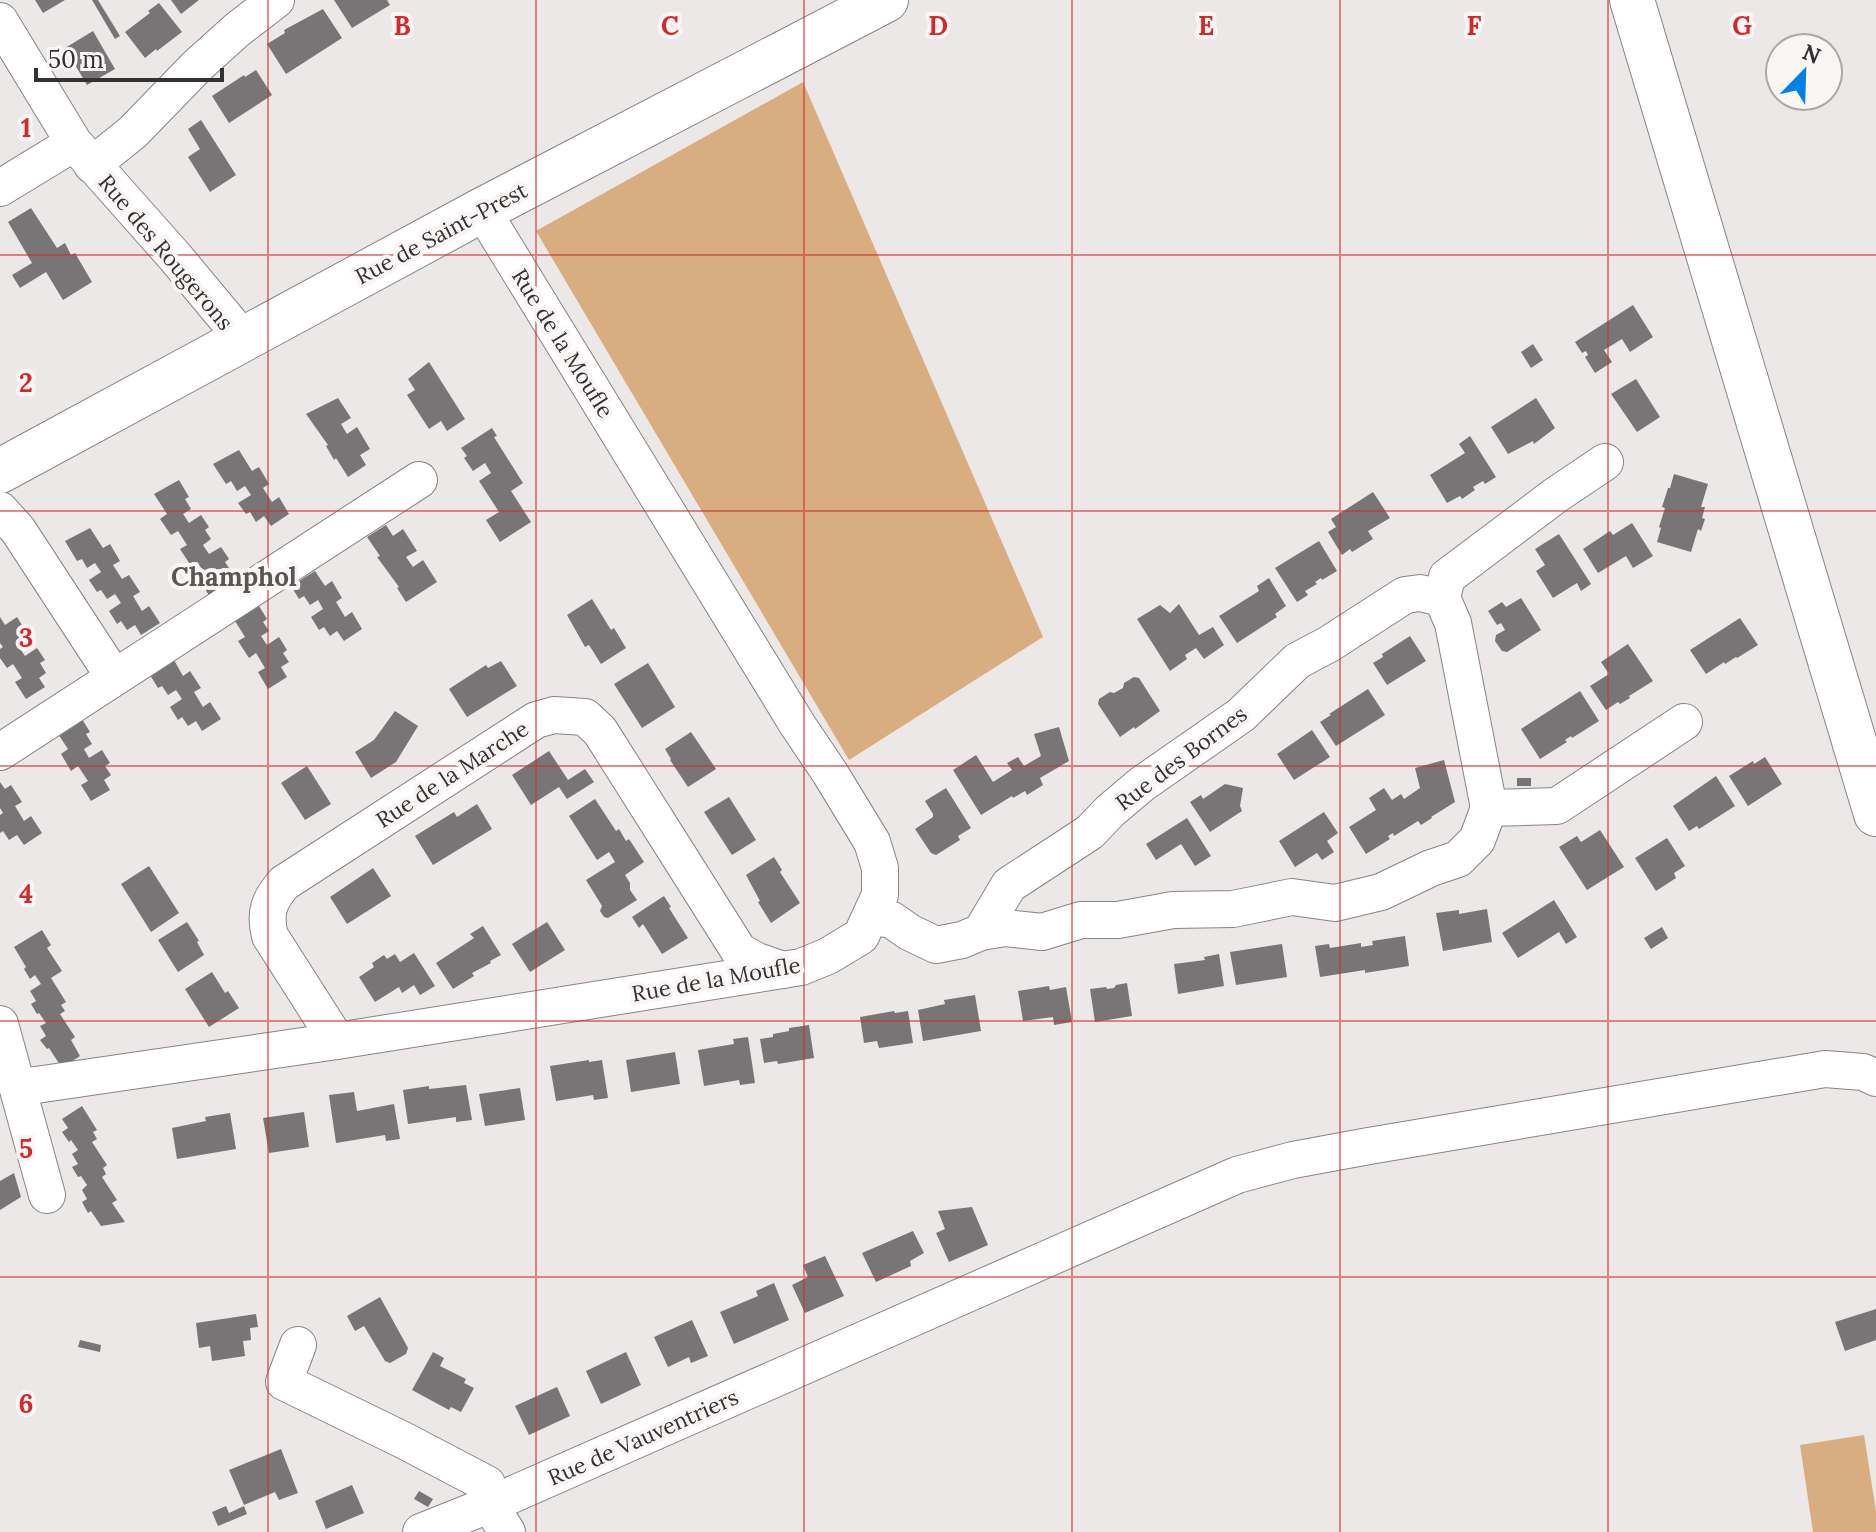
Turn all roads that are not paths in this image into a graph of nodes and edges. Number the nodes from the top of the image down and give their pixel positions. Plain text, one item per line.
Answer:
1 (276, 0) edge
2 (886, 0) edge
3 (1632, 0) edge
4 (0, 21) edge
5 (83, 154) junction
6 (0, 188) edge
7 (482, 210) junction
8 (239, 341) junction
9 (1605, 462) dead end
10 (0, 471) edge
11 (419, 480) dead end
12 (0, 510) edge
13 (0, 537) edge
14 (1442, 598) junction
15 (106, 682) junction
16 (1684, 722) dead end
17 (0, 752) edge
18 (1489, 808) junction
19 (1876, 814) edge
20 (871, 916) junction
21 (981, 932) junction
22 (783, 970) junction
23 (0, 1024) edge
24 (337, 1041) junction
25 (1876, 1078) edge
26 (17, 1086) junction
27 (47, 1195) dead end
28 (298, 1345) dead end
29 (499, 1518) edge
30 (421, 1532) edge

1 - 5 street, Rue des Rougerons
2 - 7 main road, Rue de Saint-Prest
3 - 19 main road
4 - 5 street, Rue des Rougerons
5 - 6 street
5 - 8 street, Rue des Rougerons
7 - 8 main road, Rue de Saint-Prest
7 - 20 street, Rue de la Moufle
8 - 10 main road, Rue de Saint-Prest
9 - 14 street
11 - 15 street
12 - 15 street
13 - 15 street
14 - 18 street
14 - 21 street, Rue des Bornes
15 - 17 street
16 - 18 street
18 - 21 street
20 - 21 street
20 - 22 street, Rue de la Moufle
22 - 24 street, Rue de la Moufle
22 - 24 street, Rue de la Marche
23 - 26 street
24 - 26 street, Rue de la Moufle
25 - 29 street, Rue de Vauventriers
26 - 27 street
28 - 29 street
29 - 30 street, Rue de Vauventriers

